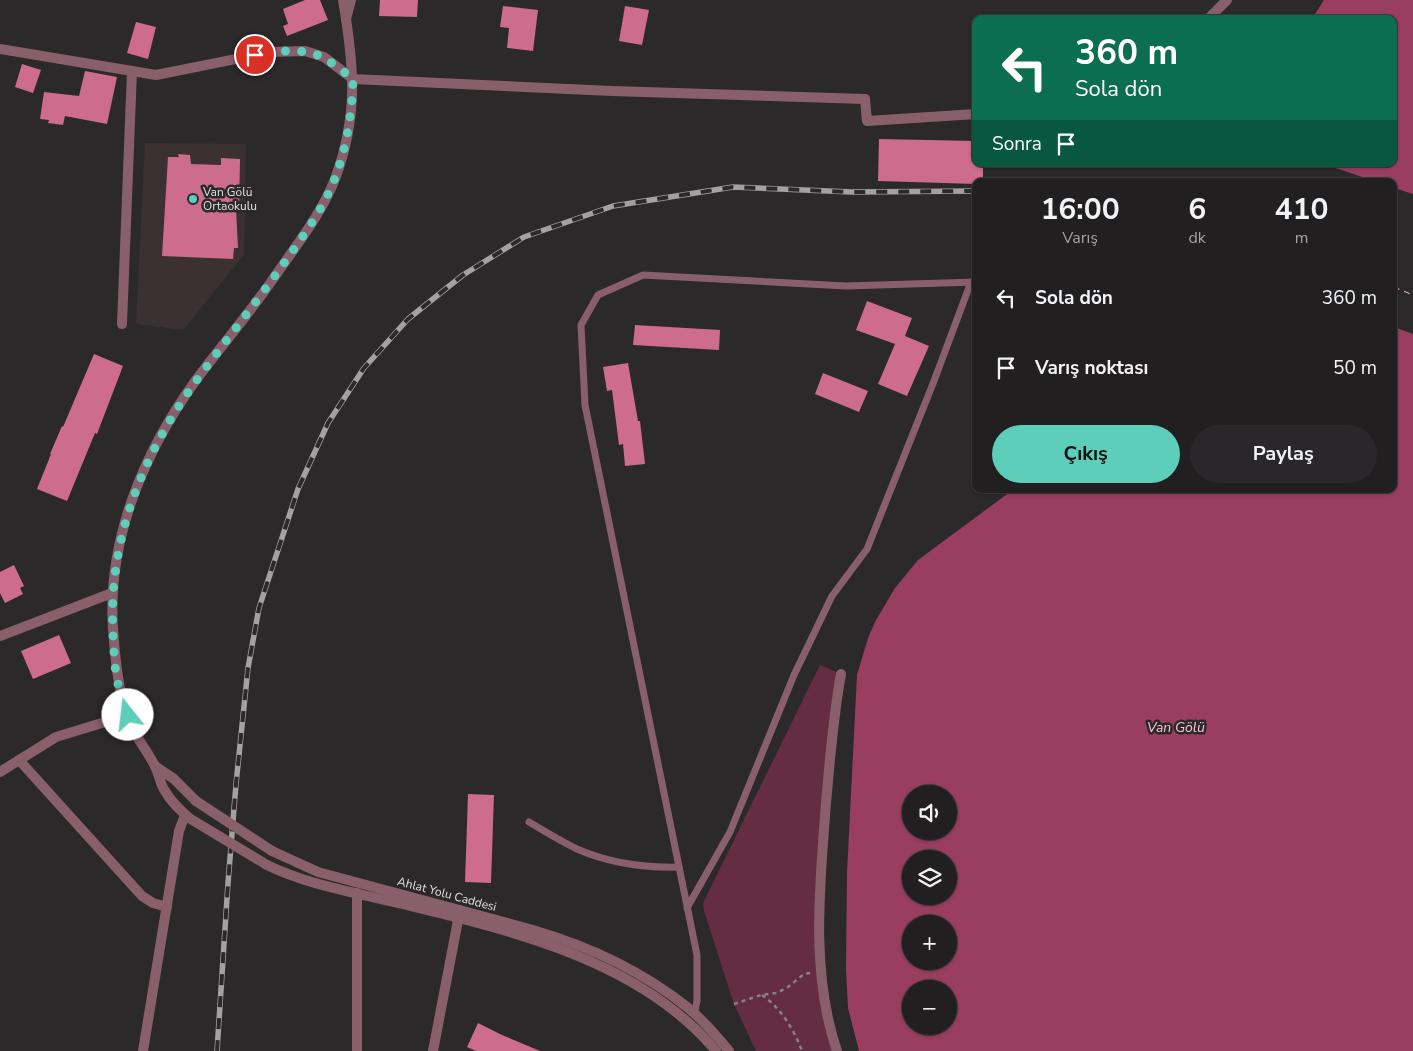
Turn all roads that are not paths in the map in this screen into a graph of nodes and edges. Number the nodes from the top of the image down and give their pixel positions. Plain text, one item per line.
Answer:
1 (343, 0) edge
2 (351, 0) edge
3 (1226, 0) edge
4 (1212, 15) edge
5 (346, 20) junction
6 (0, 49) edge
7 (132, 70) junction
8 (353, 79) junction
9 (972, 114) edge
10 (972, 282) edge
11 (972, 287) edge
12 (122, 324) dead end
13 (112, 593) junction
14 (0, 636) edge
15 (841, 674) dead end
16 (128, 715) junction
17 (19, 760) junction
18 (155, 766) junction
19 (0, 772) edge
20 (187, 816) junction
21 (529, 822) dead end
22 (679, 867) junction
23 (357, 894) junction
24 (167, 907) junction
25 (687, 908) junction
26 (459, 914) junction
27 (694, 1013) junction
28 (692, 1025) junction
29 (143, 1051) edge
30 (357, 1051) edge
31 (433, 1051) edge
32 (716, 1051) edge
33 (730, 1051) edge
34 (837, 1051) edge

1 - 5 street
2 - 5 street
3 - 4 street
5 - 8 street
6 - 7 street
7 - 8 street
7 - 12 street
8 - 9 street
8 - 13 street
10 - 22 lane
11 - 25 lane
13 - 14 street
13 - 16 street
15 - 34 street
16 - 17 street
16 - 18 street
17 - 19 street
17 - 24 street
18 - 20 street, Ahlat Yolu Caddesi
18 - 26 street, Ahlat Yolu Caddesi, bridge
20 - 23 street, Ahlat Yolu Caddesi, bridge
20 - 24 street
21 - 22 lane
22 - 25 lane
23 - 26 street, Ahlat Yolu Caddesi
23 - 30 street
24 - 29 street
25 - 27 lane
26 - 27 street, Ahlat Yolu Caddesi
26 - 28 street, Ahlat Yolu Caddesi
26 - 31 street
27 - 28 lane
27 - 33 street, Ahlat Yolu Caddesi
28 - 32 street, Ahlat Yolu Caddesi

